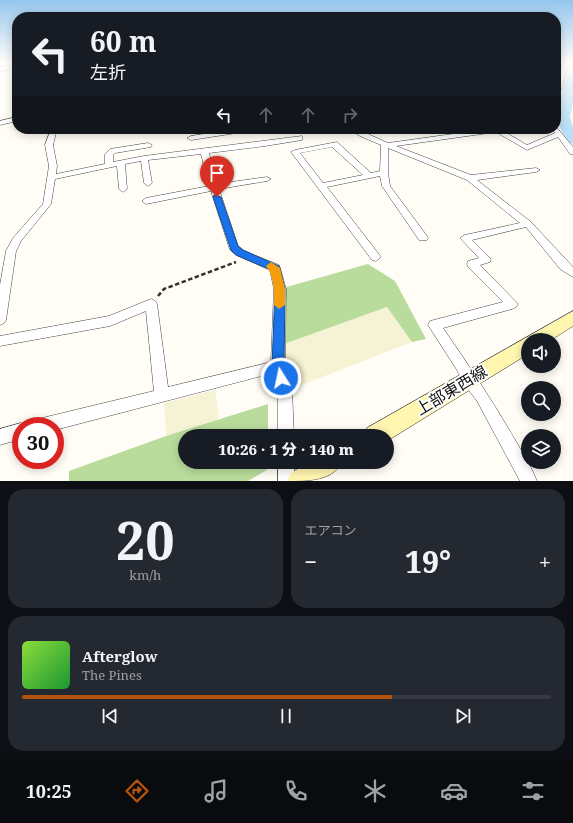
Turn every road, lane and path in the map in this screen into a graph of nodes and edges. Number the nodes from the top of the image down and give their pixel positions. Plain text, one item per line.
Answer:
1 (12, 120) edge
2 (0, 123) edge
3 (52, 134) edge
4 (215, 134) edge
5 (237, 134) edge
6 (363, 134) edge
7 (467, 134) edge
8 (504, 134) edge
9 (553, 134) edge
10 (559, 134) edge
11 (191, 138) dead end
12 (299, 138) dead end
13 (386, 145) junction
14 (148, 146) dead end
15 (218, 148) junction
16 (204, 150) junction
17 (573, 152) edge
18 (144, 158) junction
19 (121, 163) junction
20 (109, 165) junction
21 (536, 170) dead end
22 (384, 173) junction
23 (368, 175) junction
24 (51, 177) junction
25 (266, 177) dead end
26 (470, 178) junction
27 (148, 183) dead end
28 (214, 186) junction
29 (321, 186) junction
30 (123, 189) dead end
31 (146, 201) dead end
32 (528, 224) junction
33 (423, 238) dead end
34 (249, 257) junction
35 (376, 257) dead end
36 (573, 274) edge
37 (151, 304) junction
38 (573, 318) edge
39 (0, 320) edge
40 (548, 333) edge
41 (0, 341) edge
42 (521, 349) edge
43 (278, 366) junction
44 (469, 380) junction
45 (162, 396) junction
46 (64, 420) edge
47 (286, 429) edge
48 (386, 429) edge
49 (12, 433) edge
50 (0, 436) edge
51 (286, 469) edge
52 (319, 469) edge
53 (286, 481) edge
54 (299, 481) edge
55 (529, 481) edge

1 - 2 street
3 - 24 street
4 - 11 street
5 - 15 street
6 - 13 street
7 - 13 street
8 - 9 street
10 - 17 street
12 - 15 street
13 - 22 street
13 - 26 street
14 - 20 street
15 - 16 street
16 - 18 street
16 - 28 street
18 - 19 street
18 - 27 street
19 - 20 street
19 - 30 street
20 - 24 street
21 - 26 street
22 - 23 street
22 - 33 street
23 - 29 street
23 - 29 street
24 - 39 street
25 - 28 street
26 - 32 street
28 - 31 street
28 - 34 street
29 - 35 street
32 - 36 street
32 - 44 street
34 - 37 path
34 - 43 street
37 - 41 street
37 - 45 street
38 - 40 street
42 - 44 street, 上部東西線
43 - 45 street
43 - 47 street
44 - 48 street, 上部東西線
44 - 55 street
45 - 46 street
49 - 50 street
51 - 53 street
52 - 54 street

